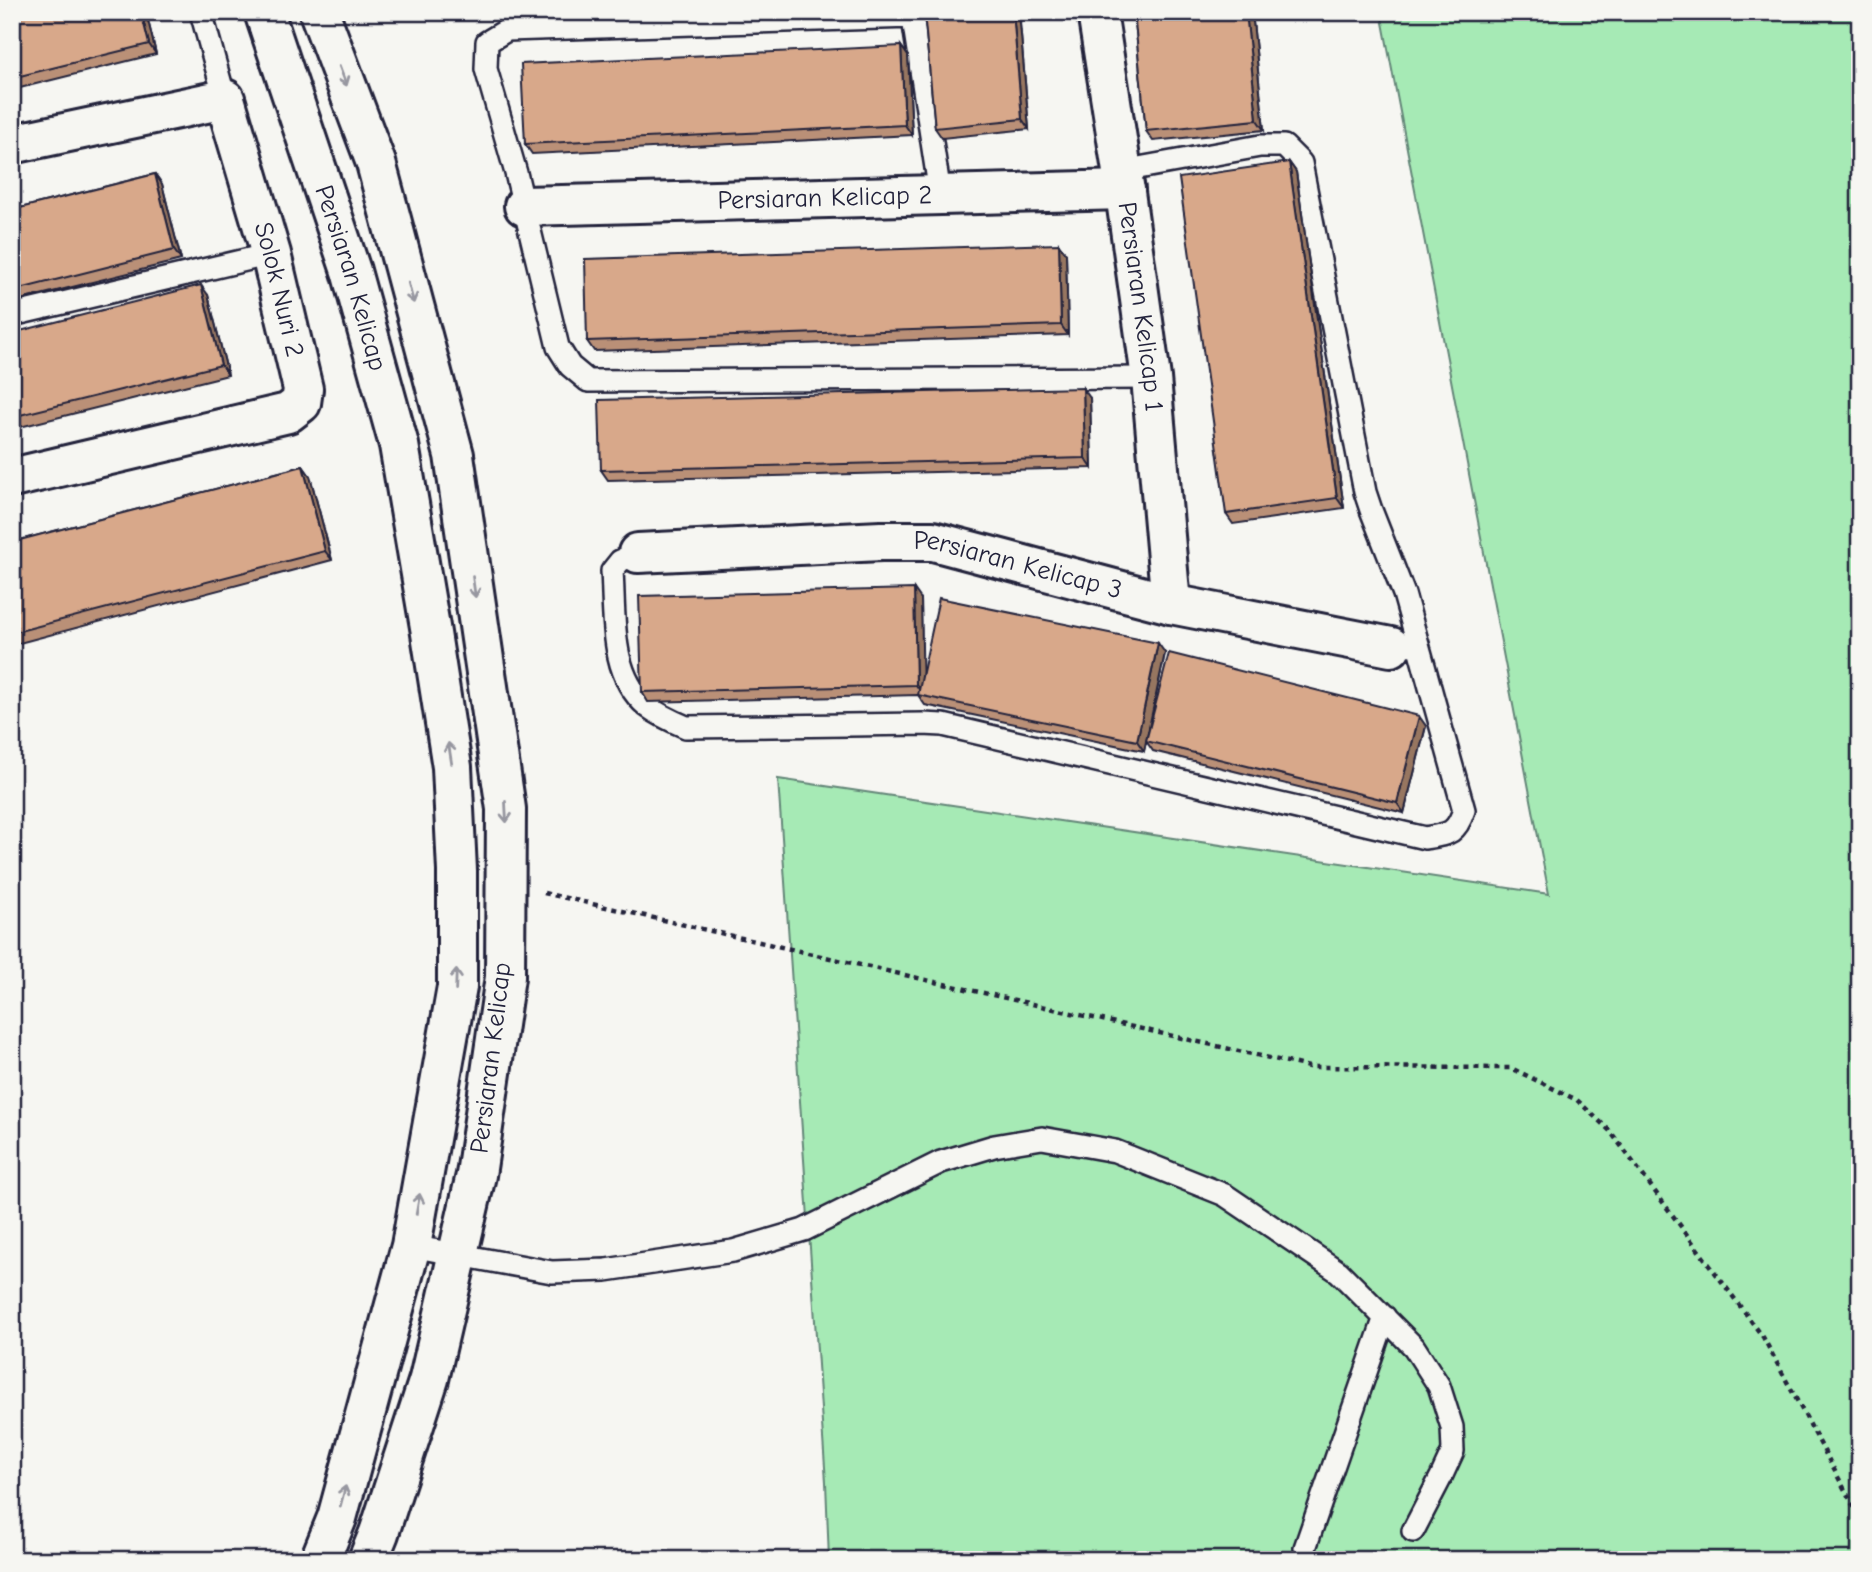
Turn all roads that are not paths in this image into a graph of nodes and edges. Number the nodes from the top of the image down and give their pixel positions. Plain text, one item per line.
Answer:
1 (201, 12) edge
2 (264, 12) edge
3 (319, 12) edge
4 (1097, 12) edge
5 (912, 15) edge
6 (225, 99) junction
7 (12, 145) edge
8 (1124, 180) junction
9 (940, 194) junction
10 (524, 206) junction
11 (271, 254) junction
12 (12, 315) edge
13 (1151, 378) junction
14 (12, 478) edge
15 (467, 543) junction
16 (417, 550) junction
17 (638, 553) joint
18 (1171, 604) junction
19 (1404, 645) junction
20 (411, 1246) junction
21 (457, 1255) junction
22 (1385, 1317) junction
23 (1413, 1531) dead end
24 (1305, 1548) dead end
25 (320, 1560) edge
26 (368, 1560) edge

1 - 6 lane
2 - 16 street, Persiaran Kelicap
3 -> 15 street, Persiaran Kelicap
4 - 8 street, Persiaran Kelicap 1
5 - 9 lane
5 - 10 lane
6 - 7 street
6 - 11 street, Solok Nuri 2
8 - 9 street, Persiaran Kelicap 2
8 - 13 street, Persiaran Kelicap 1
8 - 19 lane
9 - 10 street, Persiaran Kelicap 2
10 - 13 lane
11 - 12 lane
11 - 14 street, Solok Nuri 2
13 - 18 street, Persiaran Kelicap 1
15 - 16 street
15 -> 21 street, Persiaran Kelicap
20 -> 16 street, Persiaran Kelicap
17 - 18 street, Persiaran Kelicap 3
17 - 19 lane
18 - 19 street, Persiaran Kelicap 3
20 - 21 lane
25 -> 20 street, Persiaran Kelicap
21 - 22 lane
21 - 26 street, Persiaran Kelicap
22 - 23 lane
22 - 24 lane

